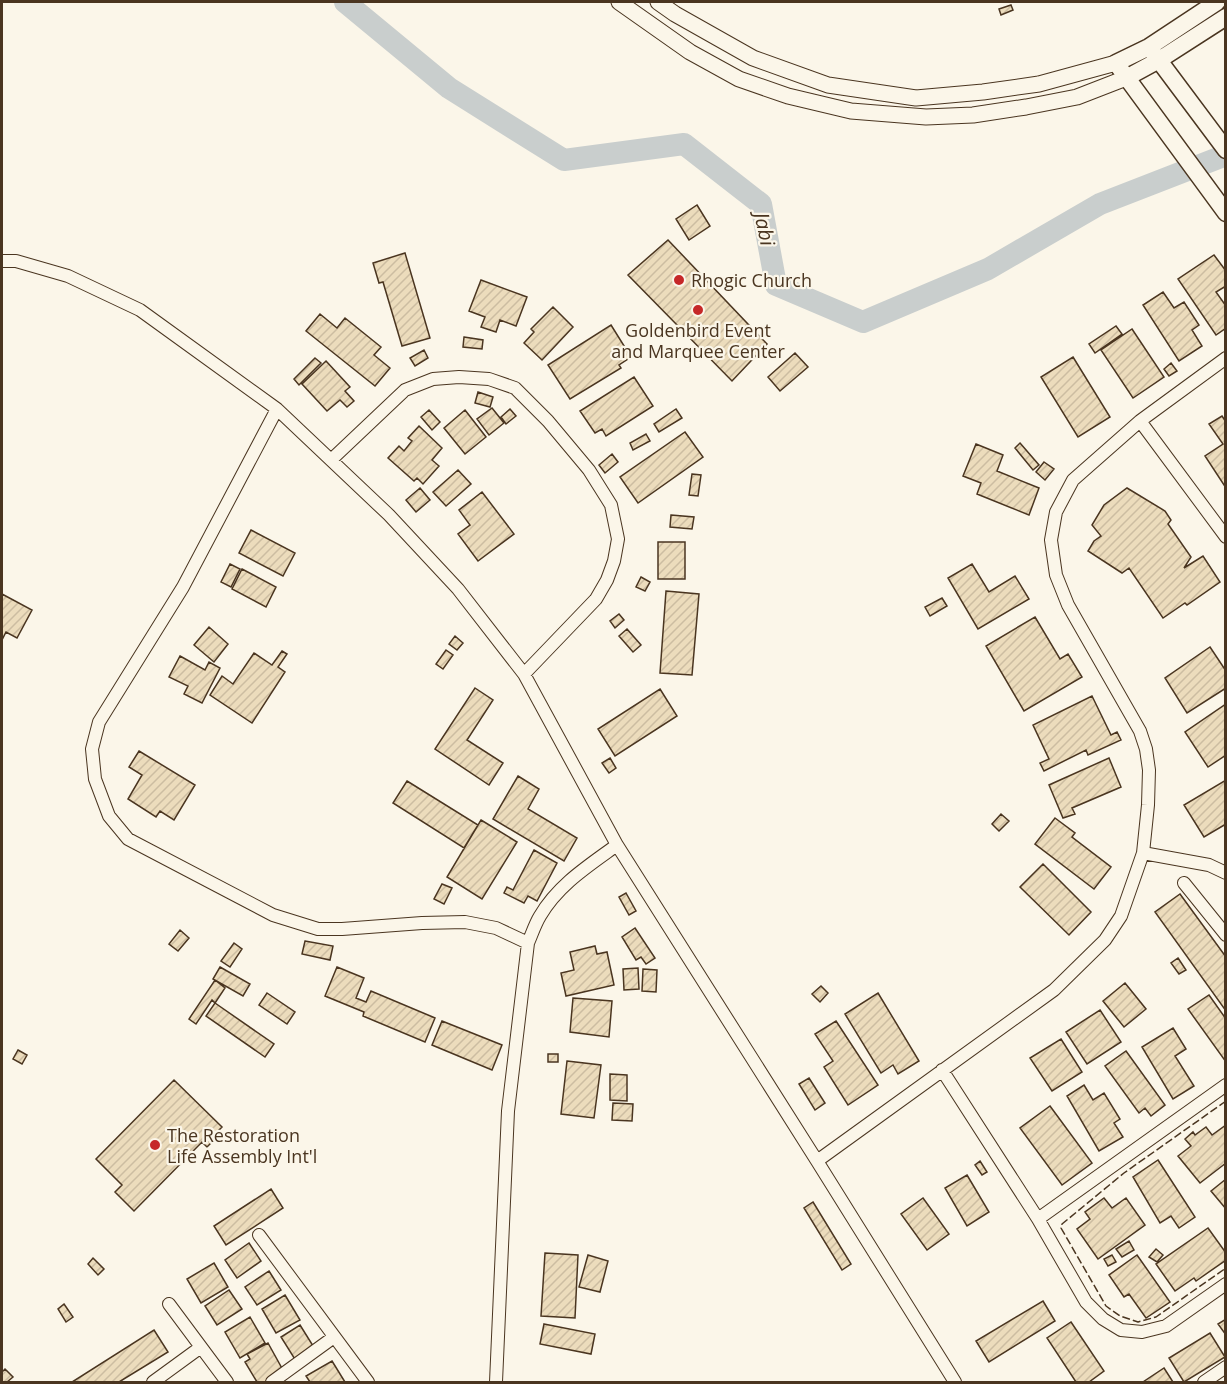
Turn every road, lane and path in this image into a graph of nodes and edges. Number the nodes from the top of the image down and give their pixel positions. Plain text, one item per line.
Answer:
1 (619, 2) edge
2 (658, 2) edge
3 (1217, 2) edge
4 (1226, 17) edge
5 (1154, 54) junction
6 (1116, 63) junction
7 (1126, 78) junction
8 (1226, 150) edge
9 (1226, 213) edge
10 (2, 261) edge
11 (1226, 358) edge
12 (277, 409) junction
13 (1140, 421) junction
14 (331, 460) junction
15 (1226, 537) edge
16 (524, 674) junction
17 (617, 845) junction
18 (1143, 853) junction
19 (1226, 873) edge
20 (1184, 883) dead end
21 (1226, 935) edge
22 (528, 943) junction
23 (942, 1070) junction
24 (1226, 1085) edge
25 (817, 1161) junction
26 (1038, 1220) junction
27 (259, 1235) dead end
28 (1226, 1284) edge
29 (169, 1304) dead end
30 (334, 1337) junction
31 (201, 1347) junction
32 (1226, 1367) edge
33 (153, 1383) edge
34 (227, 1383) edge
35 (272, 1383) edge
36 (368, 1383) edge
37 (496, 1383) edge
38 (955, 1383) edge
39 (1204, 1383) edge

1 - 7 street
2 - 6 street
3 - 5 main road
4 - 5 main road
5 - 6 main road
5 - 7 main road
5 - 8 main road
6 - 7 main road
7 - 9 main road
10 - 12 street
11 - 13 street
12 - 14 street
12 - 22 street
13 - 15 street
13 - 18 street
14 - 16 street
14 - 16 street
16 - 17 street
17 - 22 street
17 - 25 street
18 - 19 street
18 - 23 street
20 - 21 street
22 - 37 street
23 - 25 street
23 - 26 street
24 - 26 street
25 - 38 street
26 - 28 street
27 - 30 street
29 - 31 street
30 - 35 street
30 - 36 street
31 - 33 street
31 - 34 street
32 - 39 street

